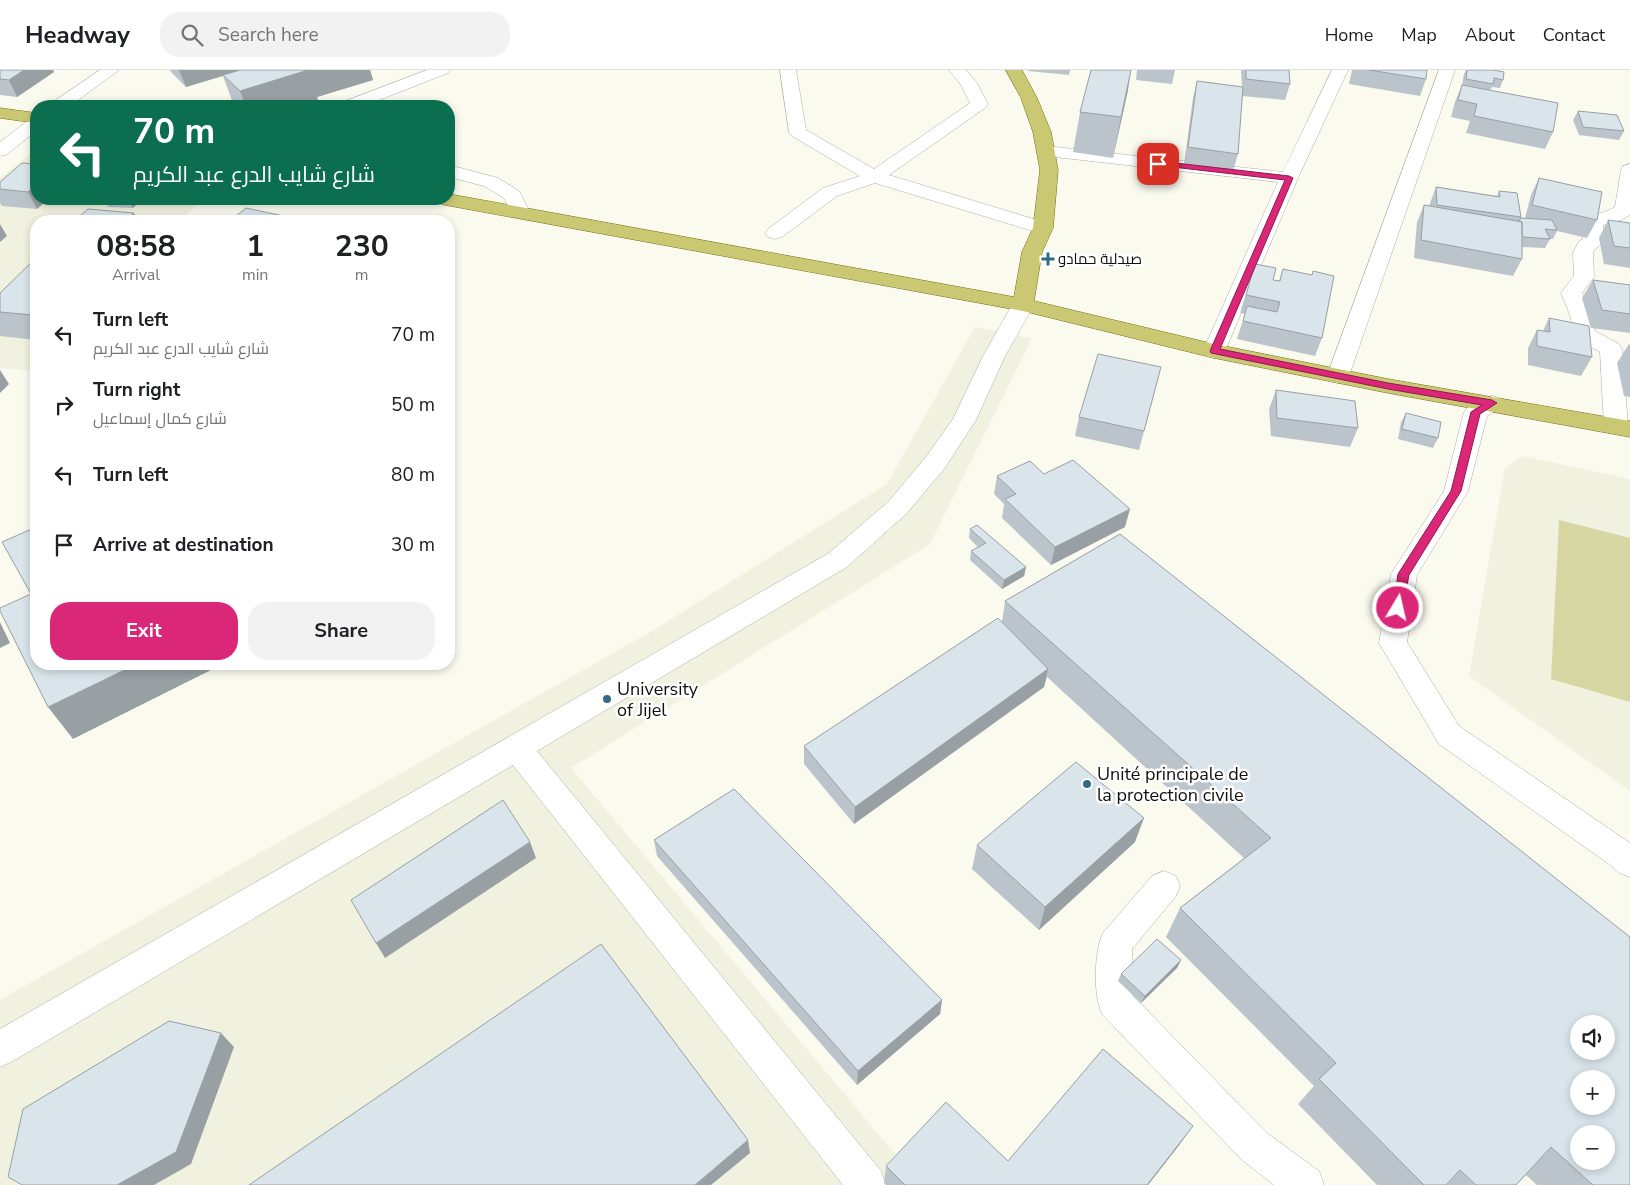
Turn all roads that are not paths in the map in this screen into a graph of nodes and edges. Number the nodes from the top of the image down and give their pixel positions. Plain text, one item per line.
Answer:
1 (111, 70) edge
2 (442, 70) edge
3 (788, 70) edge
4 (957, 70) edge
5 (1014, 70) edge
6 (1340, 70) edge
7 (1447, 70) edge
8 (68, 100) edge
9 (366, 100) edge
10 (0, 113) edge
11 (30, 117) edge
12 (30, 128) edge
13 (0, 151) edge
14 (1046, 151) junction
15 (1630, 170) edge
16 (455, 173) edge
17 (875, 177) junction
18 (1289, 178) junction
19 (455, 201) edge
20 (520, 212) junction
21 (1043, 228) junction
22 (776, 233) dead end
23 (1023, 305) junction
24 (1214, 351) junction
25 (1338, 376) junction
26 (1492, 403) junction
27 (1623, 428) edge
28 (517, 748) junction
29 (1630, 863) edge
30 (1164, 886) dead end
31 (0, 1049) edge
32 (867, 1185) edge
33 (1305, 1185) edge

1 - 8 street
2 - 9 street
3 - 17 street
4 - 17 street
5 - 14 main road
6 - 18 street
7 - 25 street
10 - 11 main road
12 - 13 street
14 - 18 street
14 - 21 main road
15 - 27 street
16 - 20 street
17 - 21 street
17 - 22 street
18 - 24 street
19 - 20 main road
20 - 23 main road
21 - 23 main road
23 - 24 main road
23 - 28 street
24 - 25 main road
25 - 26 main road
26 - 27 main road
26 - 29 street
28 - 31 street
28 - 32 street
30 - 33 street

